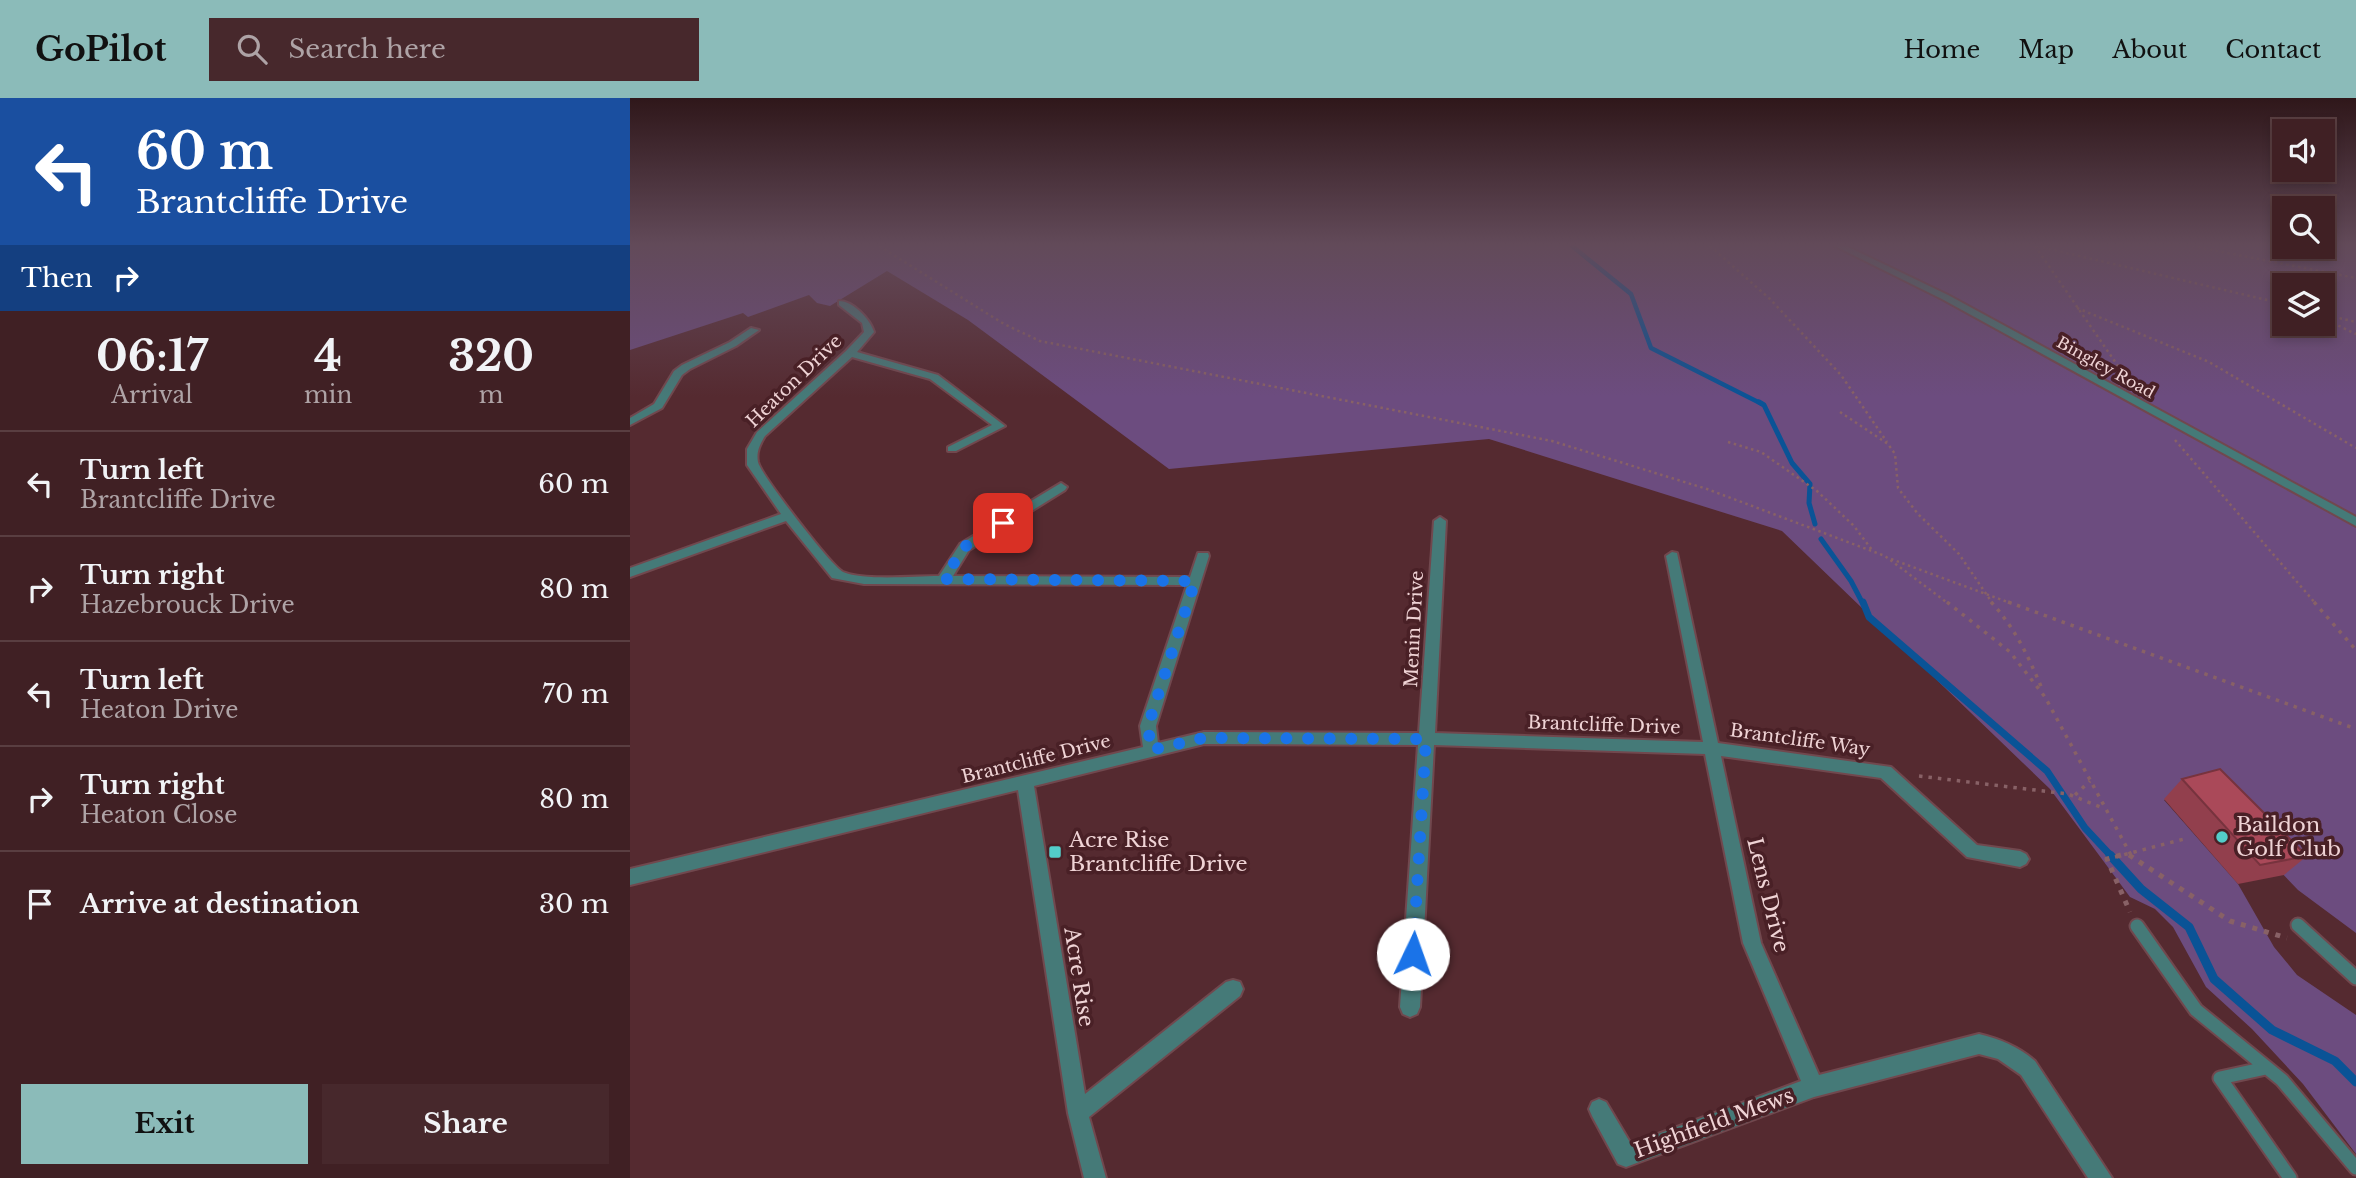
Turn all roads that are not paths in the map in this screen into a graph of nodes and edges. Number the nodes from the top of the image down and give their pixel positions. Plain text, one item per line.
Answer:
1 (1944, 296) edge
2 (842, 303) dead end
3 (754, 330) dead end
4 (850, 353) junction
5 (630, 422) edge
6 (952, 449) dead end
7 (1061, 487) dead end
8 (788, 516) junction
9 (1440, 521) dead end
10 (2356, 522) edge
11 (1203, 556) dead end
12 (1672, 556) dead end
13 (630, 573) edge
14 (944, 579) junction
15 (1195, 581) junction
16 (1426, 739) junction
17 (1711, 747) junction
18 (1151, 750) junction
19 (1025, 782) junction
20 (2020, 859) dead end
21 (630, 877) edge
22 (2298, 925) dead end
23 (2137, 926) road end
24 (2356, 978) edge
25 (1233, 989) dead end
26 (1410, 1007) dead end
27 (2266, 1068) junction
28 (1814, 1087) junction
29 (1600, 1109) dead end
30 (1078, 1113) junction
31 (2356, 1168) edge
32 (1095, 1178) edge
33 (2101, 1178) edge
34 (2290, 1178) edge

1 - 10 street, Bingley Road
2 - 4 street, Heaton Drive
3 - 5 street
4 - 6 street
4 - 8 street, Heaton Drive
7 - 14 street
8 - 13 street
8 - 14 street, Heaton Drive
9 - 16 street, Menin Drive
11 - 15 street
12 - 17 street, Lens Drive
14 - 15 street, Heaton Drive
15 - 18 street
16 - 17 street, Brantcliffe Drive
16 - 18 street, Brantcliffe Drive
16 - 26 street, Menin Drive
17 - 20 street, Brantcliffe Way
17 - 28 street, Lens Drive
18 - 19 street, Brantcliffe Drive
19 - 21 street, Brantcliffe Drive
19 - 30 street, Acre Rise
22 - 24 lane
23 - 27 lane
25 - 30 street
27 - 31 lane
27 - 34 lane
28 - 29 street, Highfield Mews
28 - 33 street
30 - 32 street, Acre Rise

